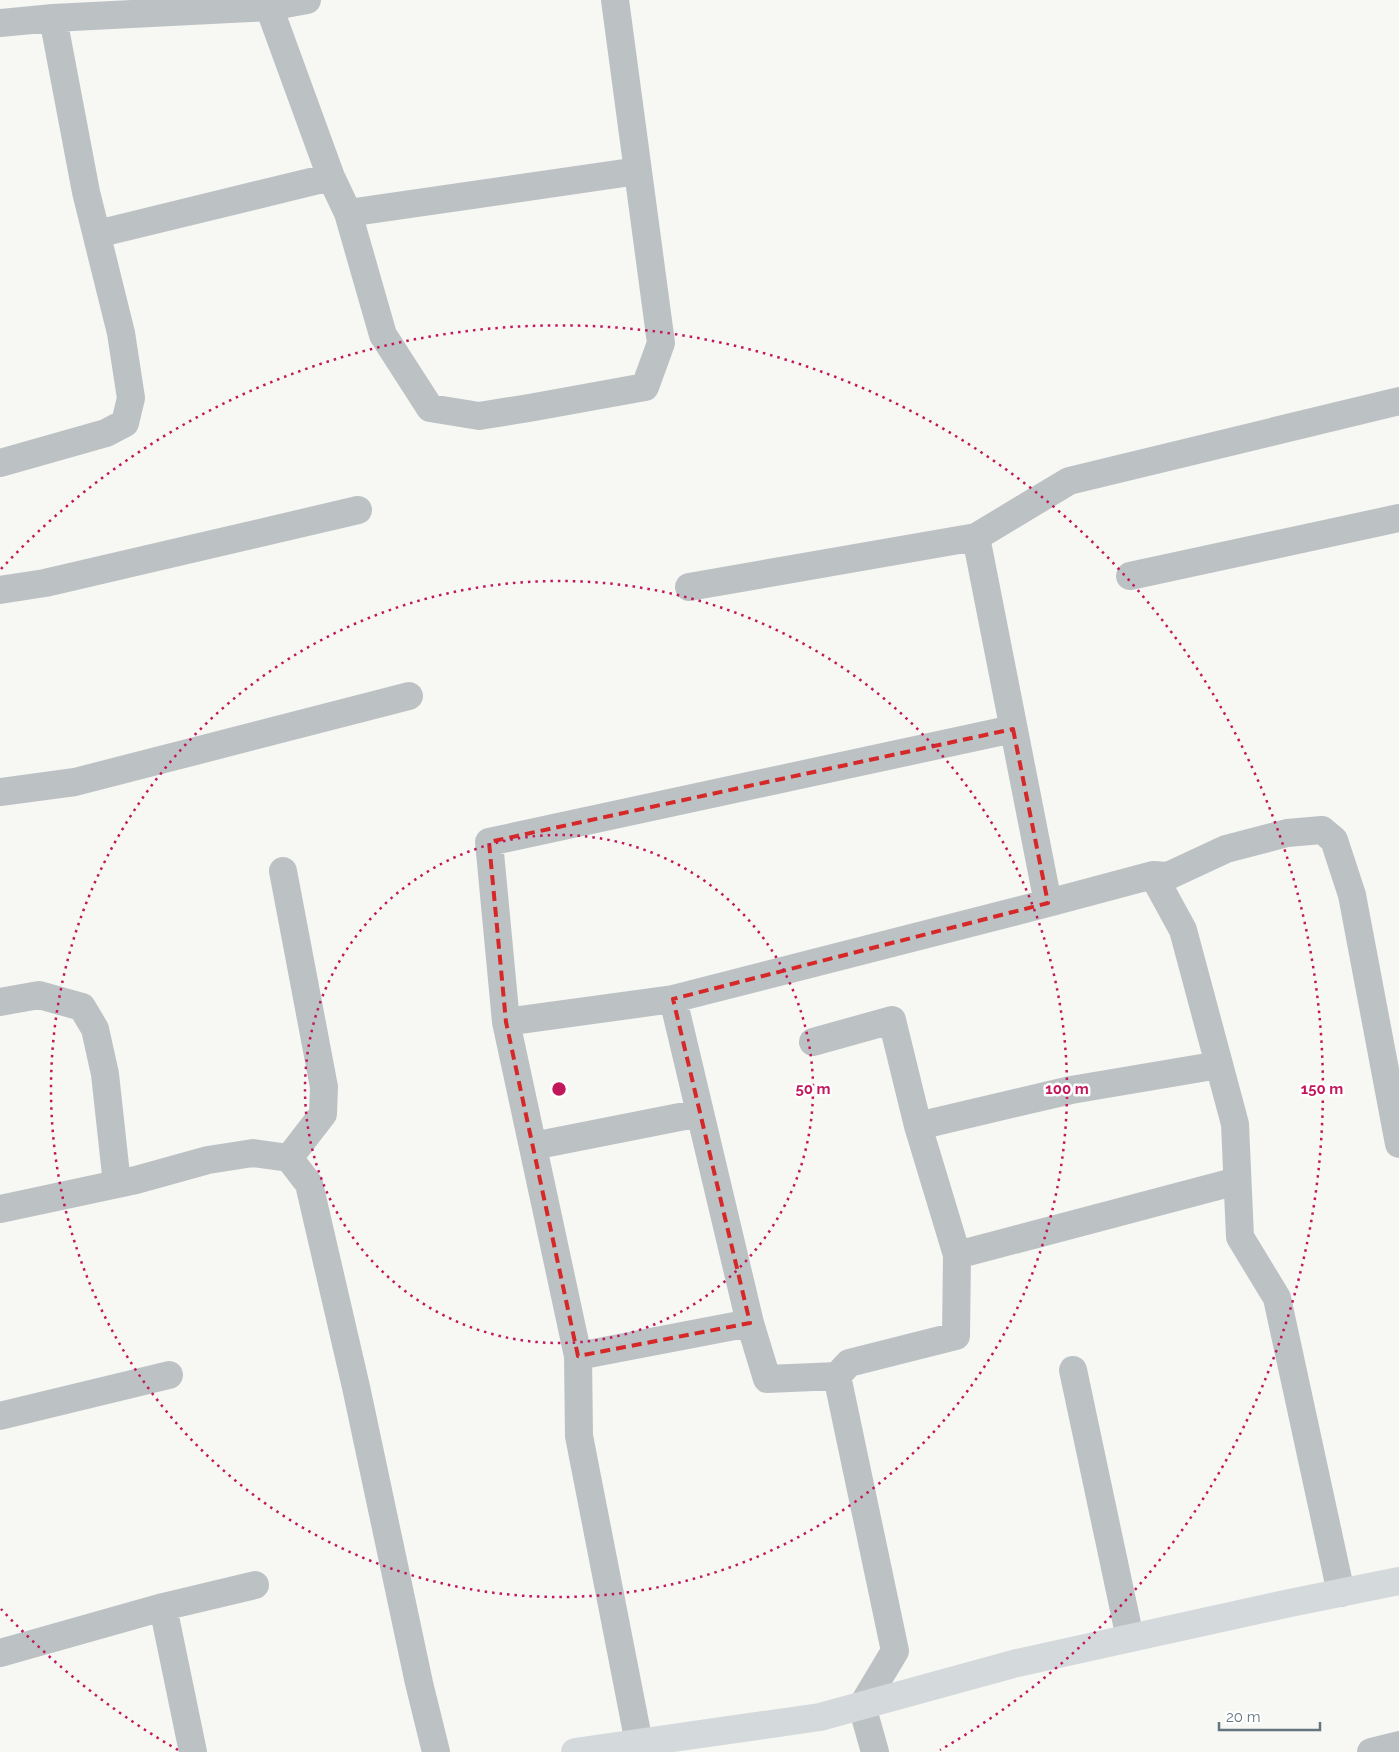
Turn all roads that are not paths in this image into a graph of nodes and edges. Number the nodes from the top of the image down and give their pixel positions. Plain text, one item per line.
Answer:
1 (307, 0) edge
2 (615, 0) edge
3 (270, 7) junction
4 (53, 18) junction
5 (0, 23) edge
6 (638, 171) junction
7 (331, 177) junction
8 (348, 213) junction
9 (97, 234) junction
10 (1399, 401) edge
11 (0, 463) edge
12 (358, 510) dead end
13 (1399, 518) edge
14 (976, 537) junction
15 (1130, 576) dead end
16 (689, 587) dead end
17 (0, 590) edge
18 (409, 696) dead end
19 (1013, 729) junction
20 (0, 792) edge
21 (283, 871) dead end
22 (1153, 875) junction
23 (1048, 903) junction
24 (673, 999) junction
25 (0, 1002) edge
26 (506, 1022) junction
27 (813, 1042) dead end
28 (1219, 1065) junction
29 (700, 1113) junction
30 (918, 1126) junction
31 (1399, 1144) edge
32 (533, 1146) junction
33 (290, 1158) junction
34 (1237, 1182) junction
35 (117, 1184) junction
36 (0, 1209) edge
37 (957, 1255) junction
38 (750, 1323) junction
39 (578, 1356) junction
40 (1073, 1370) dead end
41 (169, 1376) dead end
42 (837, 1376) junction
43 (0, 1416) edge
44 (1399, 1581) edge
45 (255, 1585) dead end
46 (1341, 1593) junction
47 (163, 1607) junction
48 (1130, 1638) junction
49 (0, 1653) edge
50 (862, 1706) junction
51 (639, 1743) junction
52 (1399, 1745) edge
53 (193, 1752) edge
54 (436, 1752) edge
55 (576, 1752) edge
56 (875, 1752) edge
57 (1371, 1752) edge

1 - 3 street
2 - 6 street
3 - 4 street
3 - 7 street
4 - 5 street
4 - 9 street
6 - 8 street
6 - 8 street
7 - 8 street
7 - 9 street
9 - 11 street
10 - 14 street
12 - 17 street
13 - 15 street
14 - 16 street
14 - 19 street
18 - 20 street
19 - 23 street
19 - 26 street
21 - 33 street
22 - 23 street
22 - 28 street
22 - 31 street
23 - 24 street
24 - 26 street
24 - 29 street
25 - 35 street
26 - 32 street
27 - 30 street
28 - 30 street
28 - 34 street
29 - 32 street
29 - 38 street
30 - 37 street
32 - 39 street
33 - 35 street
33 - 54 street
34 - 37 street
34 - 46 street
35 - 36 street
37 - 42 street
38 - 39 street
38 - 42 street
39 - 51 street
40 - 48 street
41 - 43 street
42 - 50 street
44 - 46 street
45 - 47 street
46 - 48 street
47 - 49 street
47 - 53 street
48 - 50 street
50 - 51 street
50 - 56 street
51 - 55 street
52 - 57 street

